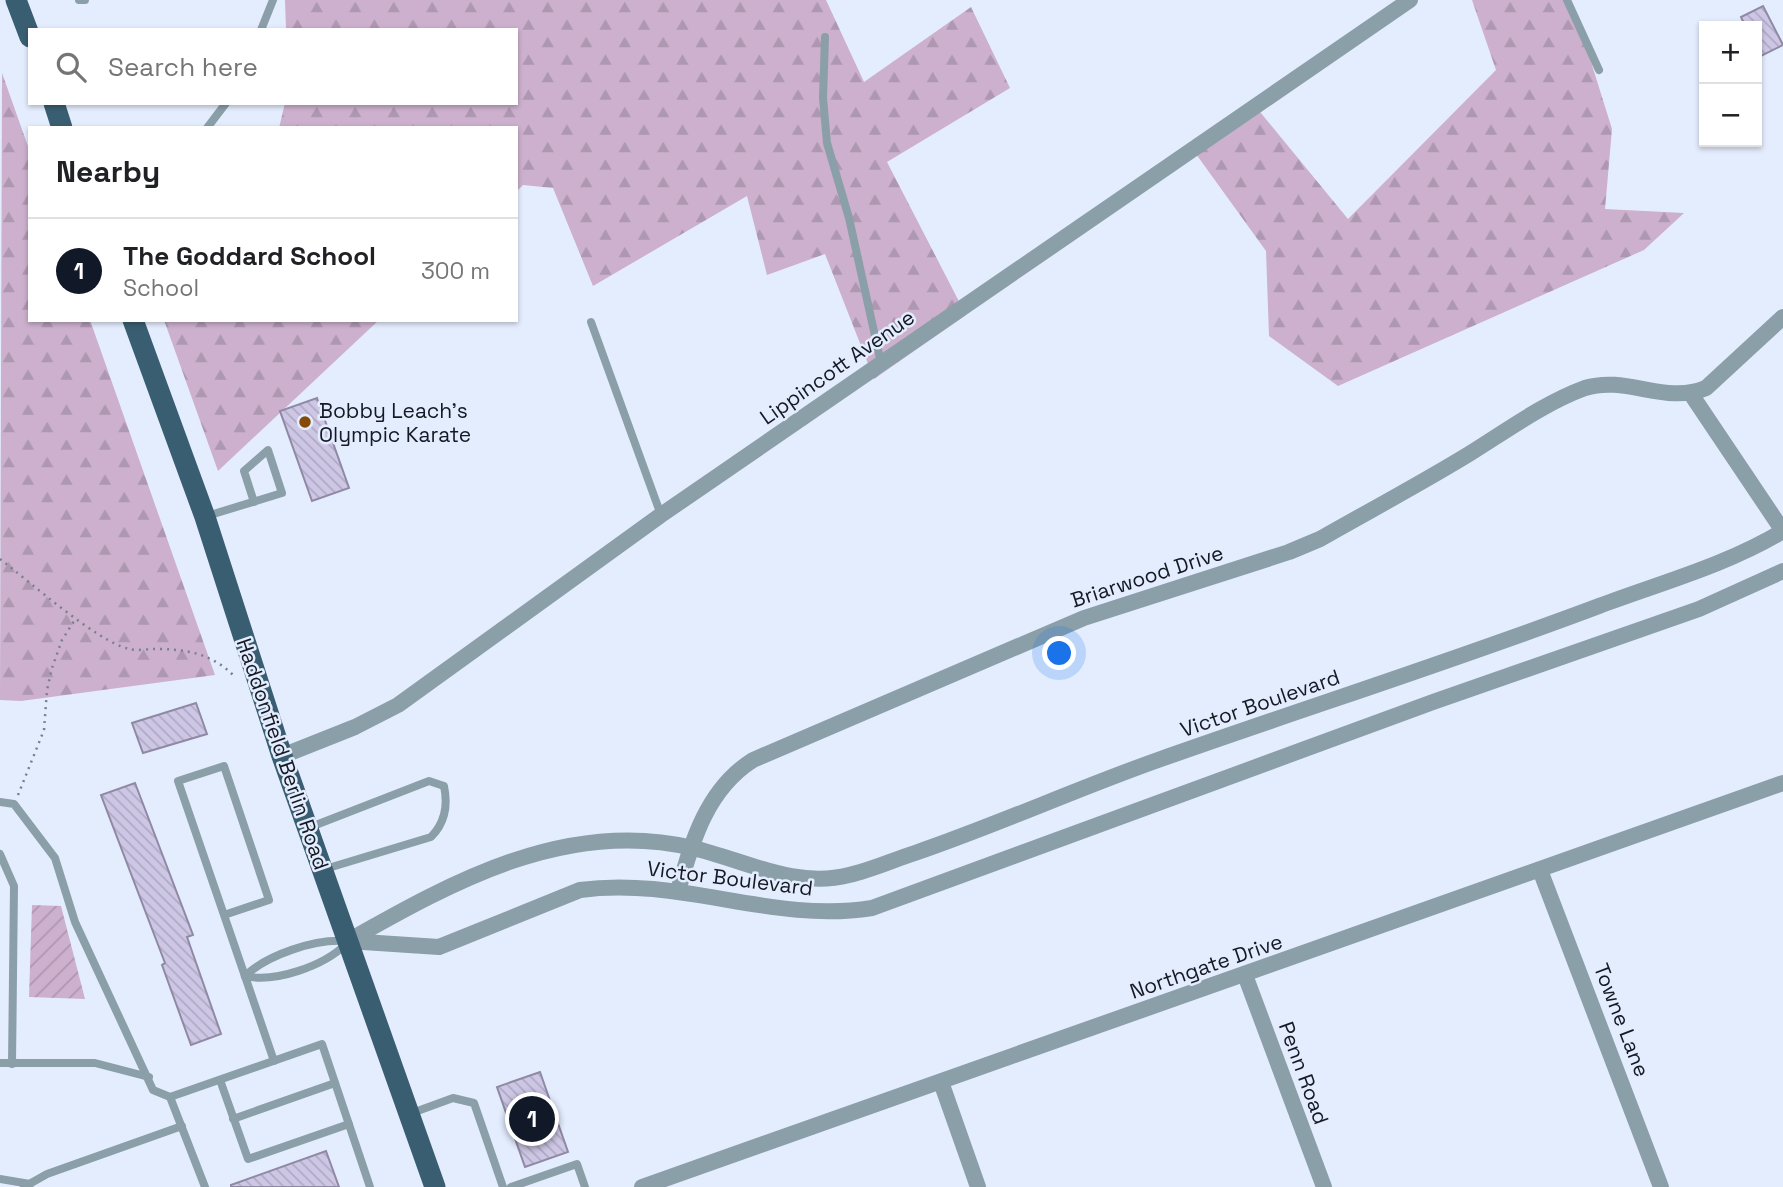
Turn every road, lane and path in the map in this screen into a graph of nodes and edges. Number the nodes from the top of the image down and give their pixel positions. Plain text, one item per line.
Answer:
1 (16, 0) edge
2 (79, 0) edge
3 (85, 0) edge
4 (273, 0) edge
5 (1410, 0) edge
6 (1567, 0) edge
7 (262, 28) edge
8 (28, 32) edge
9 (825, 37) dead end
10 (1599, 70) dead end
11 (55, 105) edge
12 (224, 105) edge
13 (61, 126) edge
14 (209, 126) edge
15 (1783, 317) edge
16 (134, 322) edge
17 (591, 322) dead end
18 (881, 363) junction
19 (1691, 394) junction
20 (254, 502) junction
21 (661, 514) junction
22 (205, 517) junction
23 (1783, 531) edge
24 (0, 559) edge
25 (1783, 571) edge
26 (76, 618) junction
27 (235, 677) dead end
28 (282, 756) junction
29 (1783, 783) edge
30 (0, 802) edge
31 (14, 804) junction
32 (308, 828) junction
33 (691, 848) junction
34 (0, 854) edge
35 (322, 870) junction
36 (1540, 870) junction
37 (678, 891) junction
38 (224, 915) junction
39 (348, 942) junction
40 (1245, 975) junction
41 (245, 976) junction
42 (274, 1061) junction
43 (0, 1063) edge
44 (12, 1064) junction
45 (149, 1077) junction
46 (219, 1080) junction
47 (941, 1082) junction
48 (335, 1083) junction
49 (170, 1097) junction
50 (409, 1114) junction
51 (233, 1119) junction
52 (349, 1124) junction
53 (181, 1126) junction
54 (0, 1179) edge
55 (27, 1185) edge
56 (205, 1187) edge
57 (370, 1187) edge
58 (435, 1187) edge
59 (503, 1187) edge
60 (511, 1187) edge
61 (585, 1187) edge
62 (642, 1187) edge
63 (978, 1187) edge
64 (1324, 1187) edge
65 (1661, 1187) edge

1 - 8 main road
2 - 3 lane
4 - 7 lane
5 - 18 street, Lippincott Avenue
6 - 10 lane
9 - 18 lane
11 - 13 main road
12 - 14 lane
15 - 19 street
16 - 22 main road, Haddonfield Berlin Road
17 - 21 lane
18 - 21 street, Lippincott Avenue
19 - 23 street
19 - 33 street, Briarwood Drive
20 - 20 lane
20 - 22 lane
21 - 28 street, Lippincott Avenue
22 - 28 main road, Haddonfield Berlin Road
23 - 33 street, Victor Boulevard
24 - 26 path
25 - 37 street, Victor Boulevard
26 - 27 path
26 - 31 path
28 - 32 main road, Haddonfield Berlin Road
29 - 36 street, Northgate Drive
30 - 31 lane
31 - 45 lane
32 - 35 main road, Haddonfield Berlin Road
32 - 35 lane
33 - 37 street, Briarwood Drive
33 - 39 street, Victor Boulevard
34 - 44 lane
35 - 39 main road, Haddonfield Berlin Road
36 - 40 street, Northgate Drive
36 - 65 street, Towne Lane
37 - 39 street, Victor Boulevard
38 - 38 lane
38 - 41 lane
39 - 41 lane
39 - 41 lane
39 - 50 main road, Haddonfield Berlin Road
40 - 47 street, Northgate Drive
40 - 64 street, Penn Road
41 - 42 lane
42 - 46 lane
42 - 48 lane
43 - 44 lane
44 - 45 lane
45 - 49 lane
46 - 49 lane
46 - 51 lane
47 - 62 street, Northgate Drive
47 - 63 street
48 - 51 lane
48 - 52 lane
49 - 53 lane
50 - 58 main road, Haddonfield Berlin Road
50 - 59 lane
51 - 52 lane
52 - 57 lane
53 - 55 lane
53 - 56 lane
54 - 55 lane
60 - 61 lane

